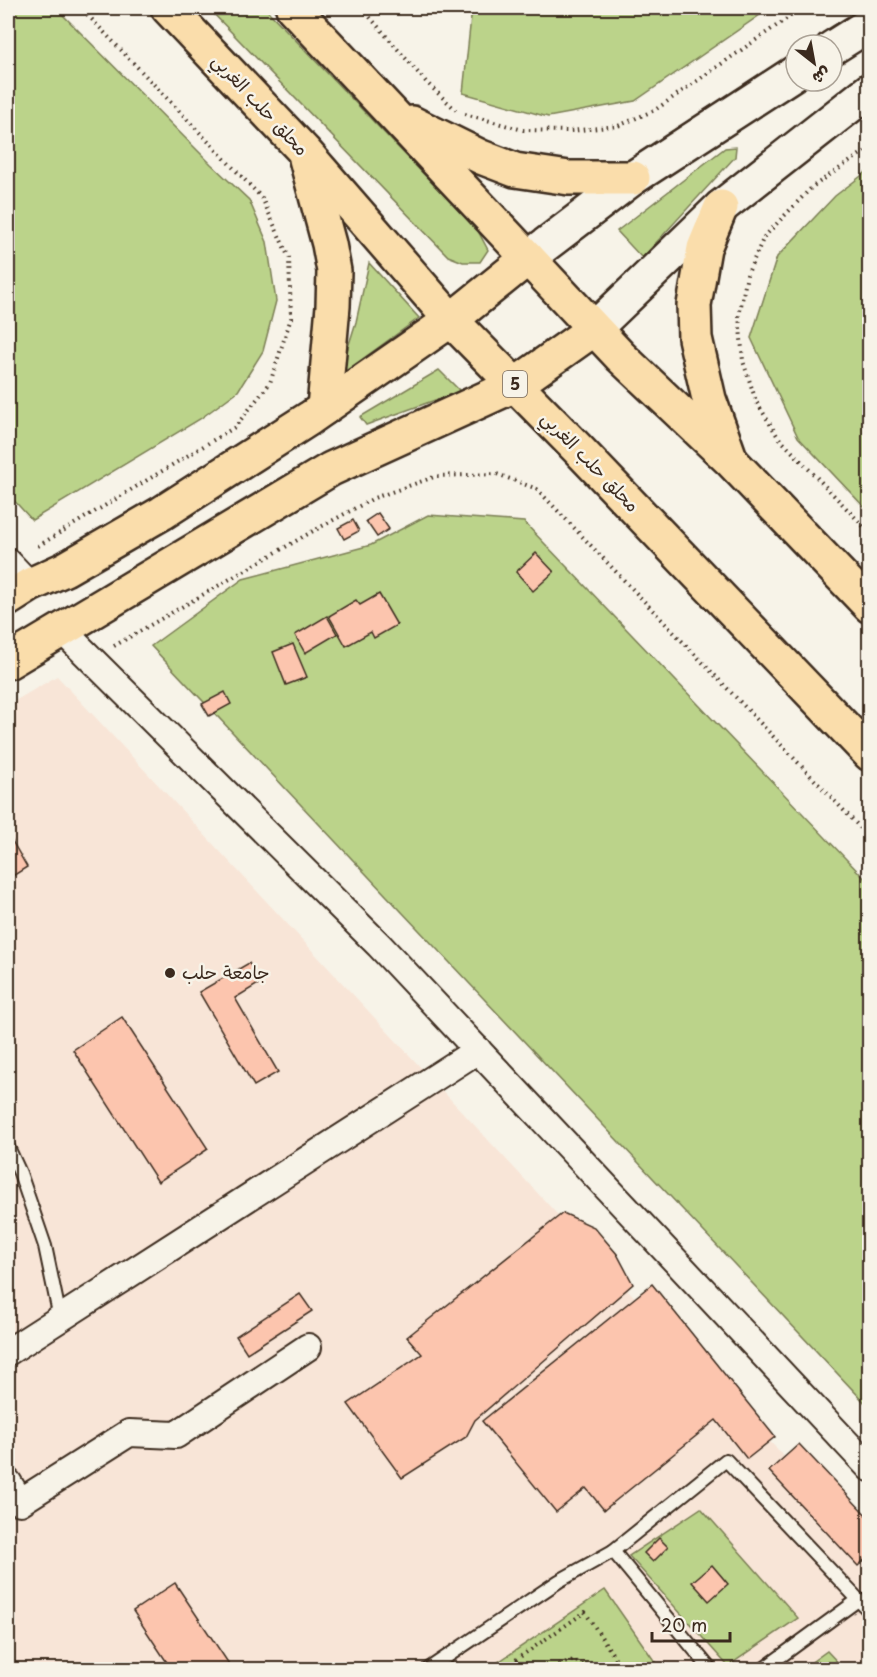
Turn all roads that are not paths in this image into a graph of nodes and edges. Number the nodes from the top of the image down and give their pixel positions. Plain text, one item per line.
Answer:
1 (168, 8) edge
2 (293, 8) edge
3 (870, 24) edge
4 (844, 40) edge
5 (784, 80) edge
6 (870, 90) edge
7 (393, 113) junction
8 (304, 151) junction
9 (633, 178) junction
10 (721, 207) junction
11 (528, 258) junction
12 (452, 320) junction
13 (594, 328) junction
14 (515, 385) junction
15 (324, 408) junction
16 (732, 462) junction
17 (14, 578) edge
18 (870, 606) edge
19 (62, 629) junction
20 (8, 662) edge
21 (870, 754) edge
22 (478, 1050) junction
23 (8, 1147) edge
24 (60, 1318) junction
25 (308, 1347) dead end
26 (8, 1352) edge
27 (870, 1468) edge
28 (8, 1482) edge
29 (613, 1551) junction
30 (858, 1600) junction
31 (870, 1612) edge
32 (427, 1670) edge
33 (711, 1670) edge
34 (762, 1670) edge

1 - 8 main road, محلق حلب الغربي / 5
2 - 7 main road
3 - 4 street
5 - 9 street
6 - 10 street
7 - 9 main road
7 - 11 main road
8 - 12 main road, محلق حلب الغربي / 5
8 - 15 main road
9 - 11 street
10 - 13 street
10 - 16 main road
11 - 12 main road
11 - 13 main road
12 - 14 main road, محلق حلب الغربي / 5
12 - 15 main road
13 - 14 main road
13 - 16 main road
14 - 19 main road
14 - 21 main road, محلق حلب الغربي / 5
15 - 17 main road
16 - 18 main road
19 - 20 main road
19 - 22 street
22 - 24 street
22 - 27 street
23 - 24 lane
24 - 26 street
25 - 28 street
29 - 30 lane
29 - 32 lane
29 - 33 lane
30 - 31 lane
30 - 34 lane

